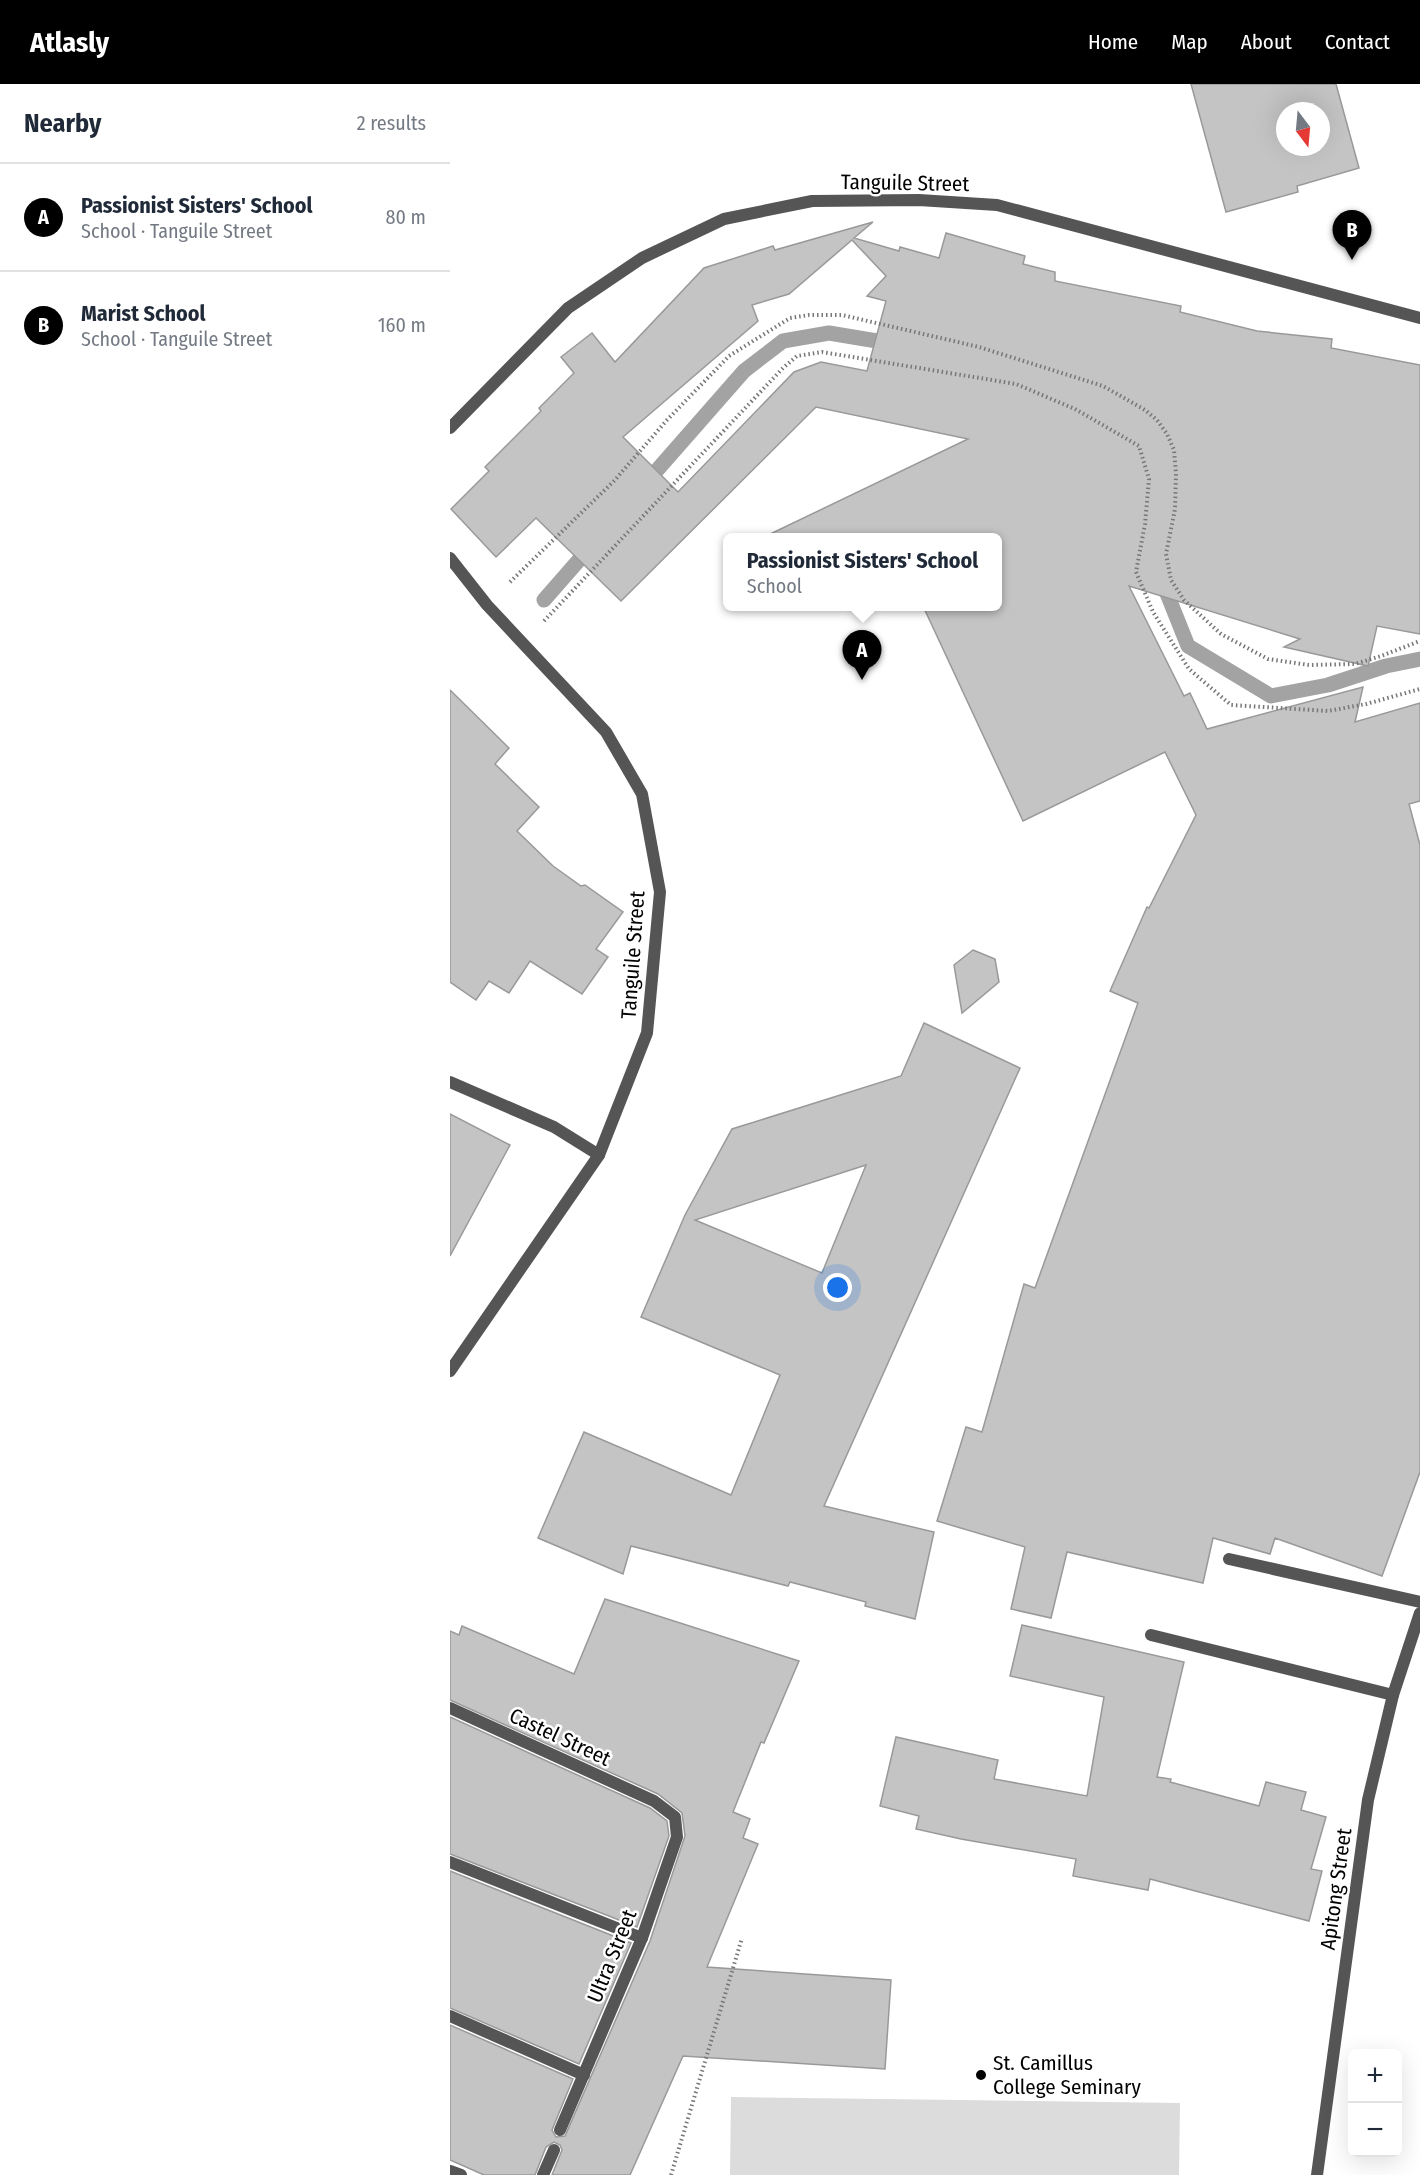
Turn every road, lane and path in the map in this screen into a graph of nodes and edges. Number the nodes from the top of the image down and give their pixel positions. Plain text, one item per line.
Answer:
1 (1420, 318) edge
2 (450, 428) edge
3 (450, 558) edge
4 (486, 605) junction
5 (1420, 641) edge
6 (523, 643) junction
7 (1420, 689) edge
8 (450, 1082) edge
9 (599, 1155) junction
10 (450, 1371) edge
11 (1229, 1559) dead end
12 (1420, 1602) edge
13 (1420, 1613) edge
14 (1151, 1635) dead end
15 (1393, 1695) junction
16 (450, 1708) edge
17 (654, 1801) joint
18 (450, 1862) edge
19 (642, 1938) junction
20 (742, 1938) dead end
21 (450, 2016) edge
22 (584, 2075) junction
23 (560, 2130) dead end
24 (555, 2150) dead end
25 (450, 2170) edge
26 (460, 2175) edge
27 (543, 2175) edge
28 (671, 2175) edge
29 (1317, 2175) edge

1 - 2 street, Tanguile Street
3 - 4 street, Tanguile Street
4 - 5 path
4 - 6 street, Tanguile Street
6 - 7 path
6 - 9 street, Tanguile Street
8 - 9 street
9 - 10 street, Tanguile Street
11 - 12 street
13 - 15 street, Apitong Street
14 - 15 street
15 - 29 street, Apitong Street
16 - 17 street, Castel Street
17 - 19 street, Ultra Street
18 - 19 street
19 - 22 street, Ultra Street
20 - 28 path
21 - 22 street
22 - 23 street, Ultra Street
24 - 27 street
25 - 26 street

